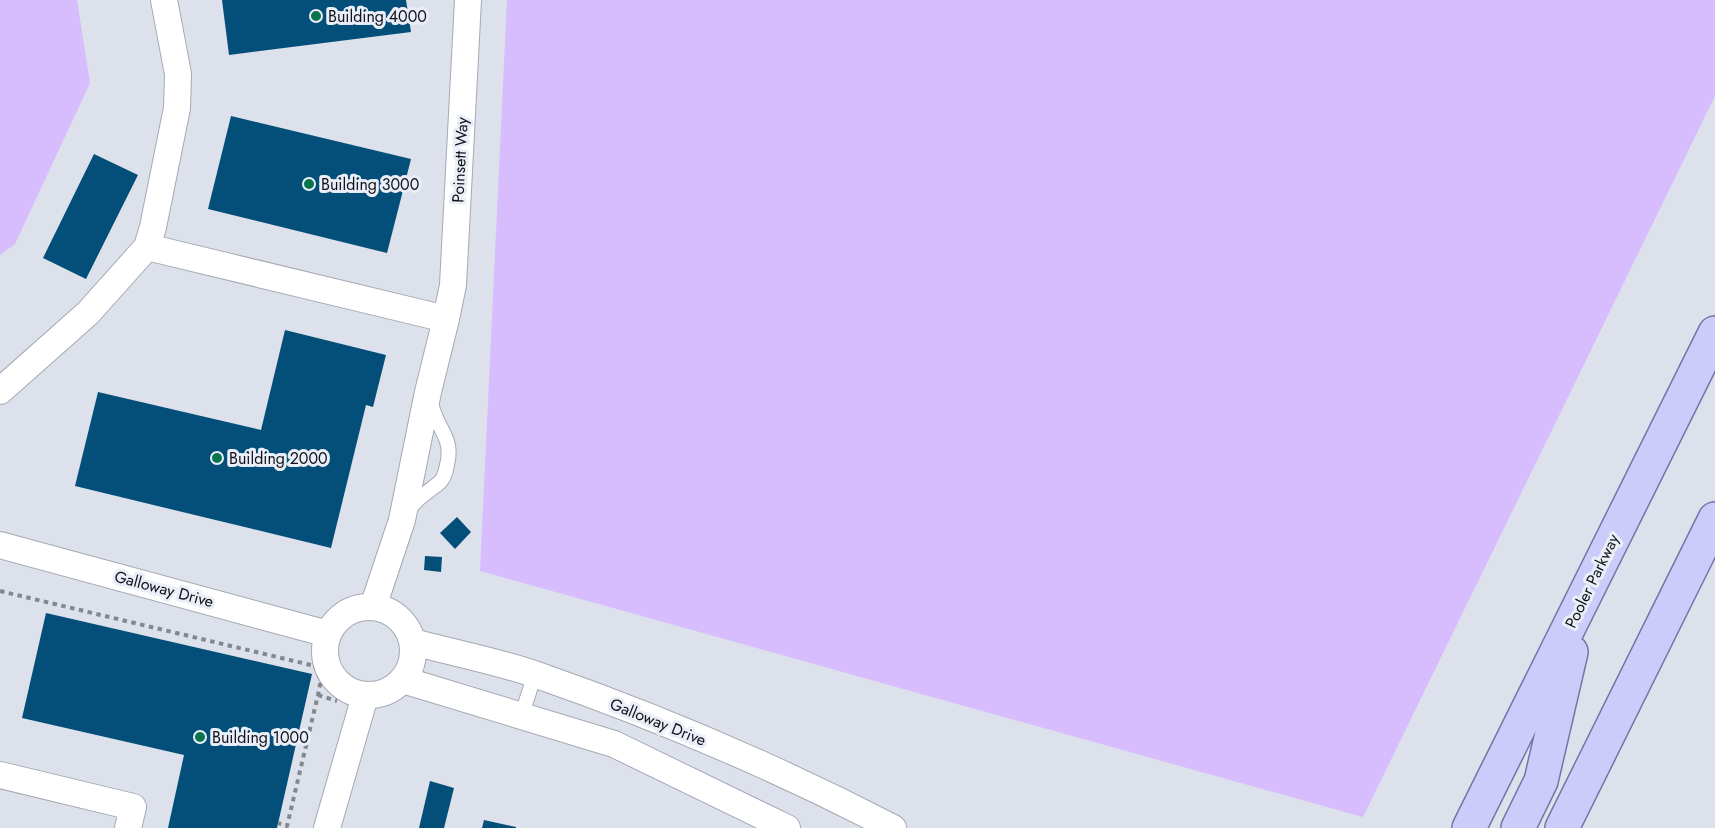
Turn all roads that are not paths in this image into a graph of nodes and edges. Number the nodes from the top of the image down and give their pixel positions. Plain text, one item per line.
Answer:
1 (164, 0) edge
2 (468, 0) edge
3 (147, 247) junction
4 (447, 319) junction
5 (1715, 333) edge
6 (0, 391) edge
7 (428, 392) junction
8 (1715, 519) edge
9 (402, 520) junction
10 (0, 545) edge
11 (1584, 598) junction
12 (374, 607) junction
13 (328, 634) junction
14 (413, 642) junction
15 (535, 674) junction
16 (403, 680) junction
17 (365, 696) junction
18 (521, 717) junction
19 (0, 775) edge
20 (128, 828) edge
21 (327, 828) edge
22 (787, 828) edge
23 (893, 828) edge
24 (1469, 828) edge
25 (1518, 828) edge
26 (1562, 828) edge

1 - 3 street
2 - 4 street, Poinsett Way
3 - 4 street
3 - 6 street
4 - 7 street, Poinsett Way
5 - 11 main road, Pooler Parkway
7 - 9 street, Poinsett Way
7 - 9 lane
8 - 26 main road
9 - 12 street, Poinsett Way
10 - 13 street, Galloway Drive
11 - 24 main road, Pooler Parkway
11 - 25 main road
12 - 13 street
12 - 14 street
13 - 17 street
14 - 15 street, Galloway Drive
14 - 16 street
15 - 18 lane
15 - 23 street, Galloway Drive
16 - 17 street
16 - 18 street
17 - 21 street
18 - 22 street
19 - 20 street

